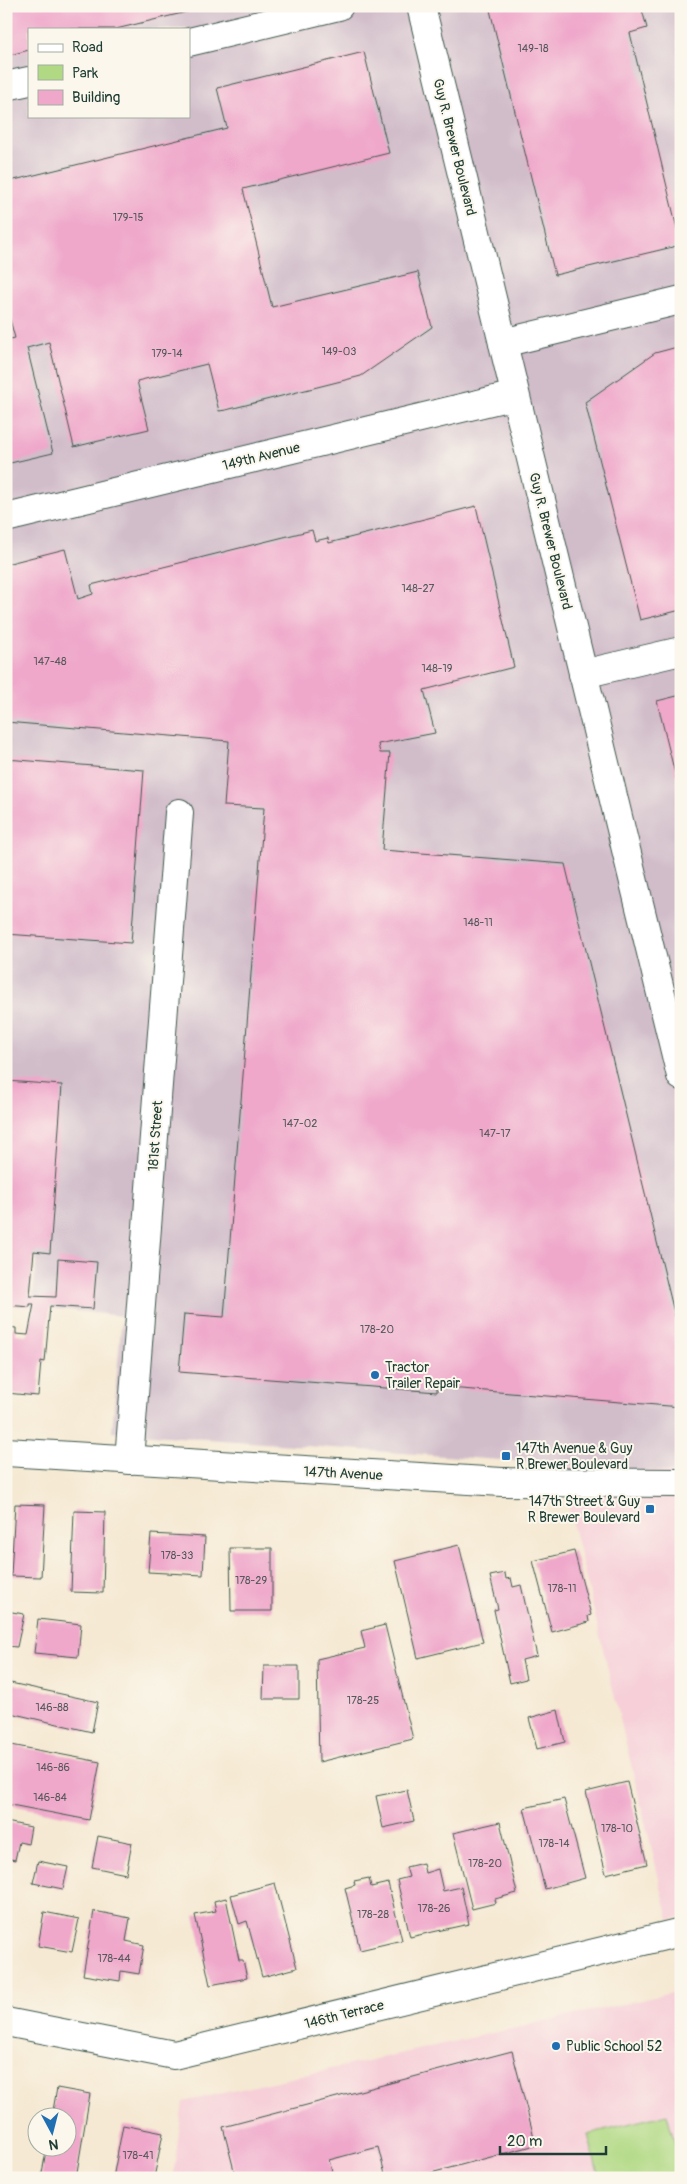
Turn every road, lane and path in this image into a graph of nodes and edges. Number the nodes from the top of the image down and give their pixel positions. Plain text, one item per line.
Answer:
1 (339, 6) edge
2 (421, 6) edge
3 (190, 42) edge
4 (28, 81) edge
5 (6, 86) edge
6 (681, 300) edge
7 (503, 343) junction
8 (515, 395) junction
9 (6, 518) edge
10 (681, 651) edge
11 (583, 674) junction
12 (180, 813) dead end
13 (680, 1071) edge
14 (6, 1452) edge
15 (129, 1460) junction
16 (681, 1483) edge
17 (681, 1932) edge
18 (6, 2022) edge

1 - 3 street
2 - 7 street, Guy R. Brewer Boulevard
4 - 5 street
6 - 7 street
7 - 8 street, Guy R. Brewer Boulevard
8 - 9 street, 149th Avenue
8 - 11 street, Guy R. Brewer Boulevard
10 - 11 street
11 - 13 street, Guy R. Brewer Boulevard
12 - 15 street, 181st Street
14 - 15 street, 147th Avenue
15 - 16 street, 147th Avenue
17 - 18 street, 146th Terrace

